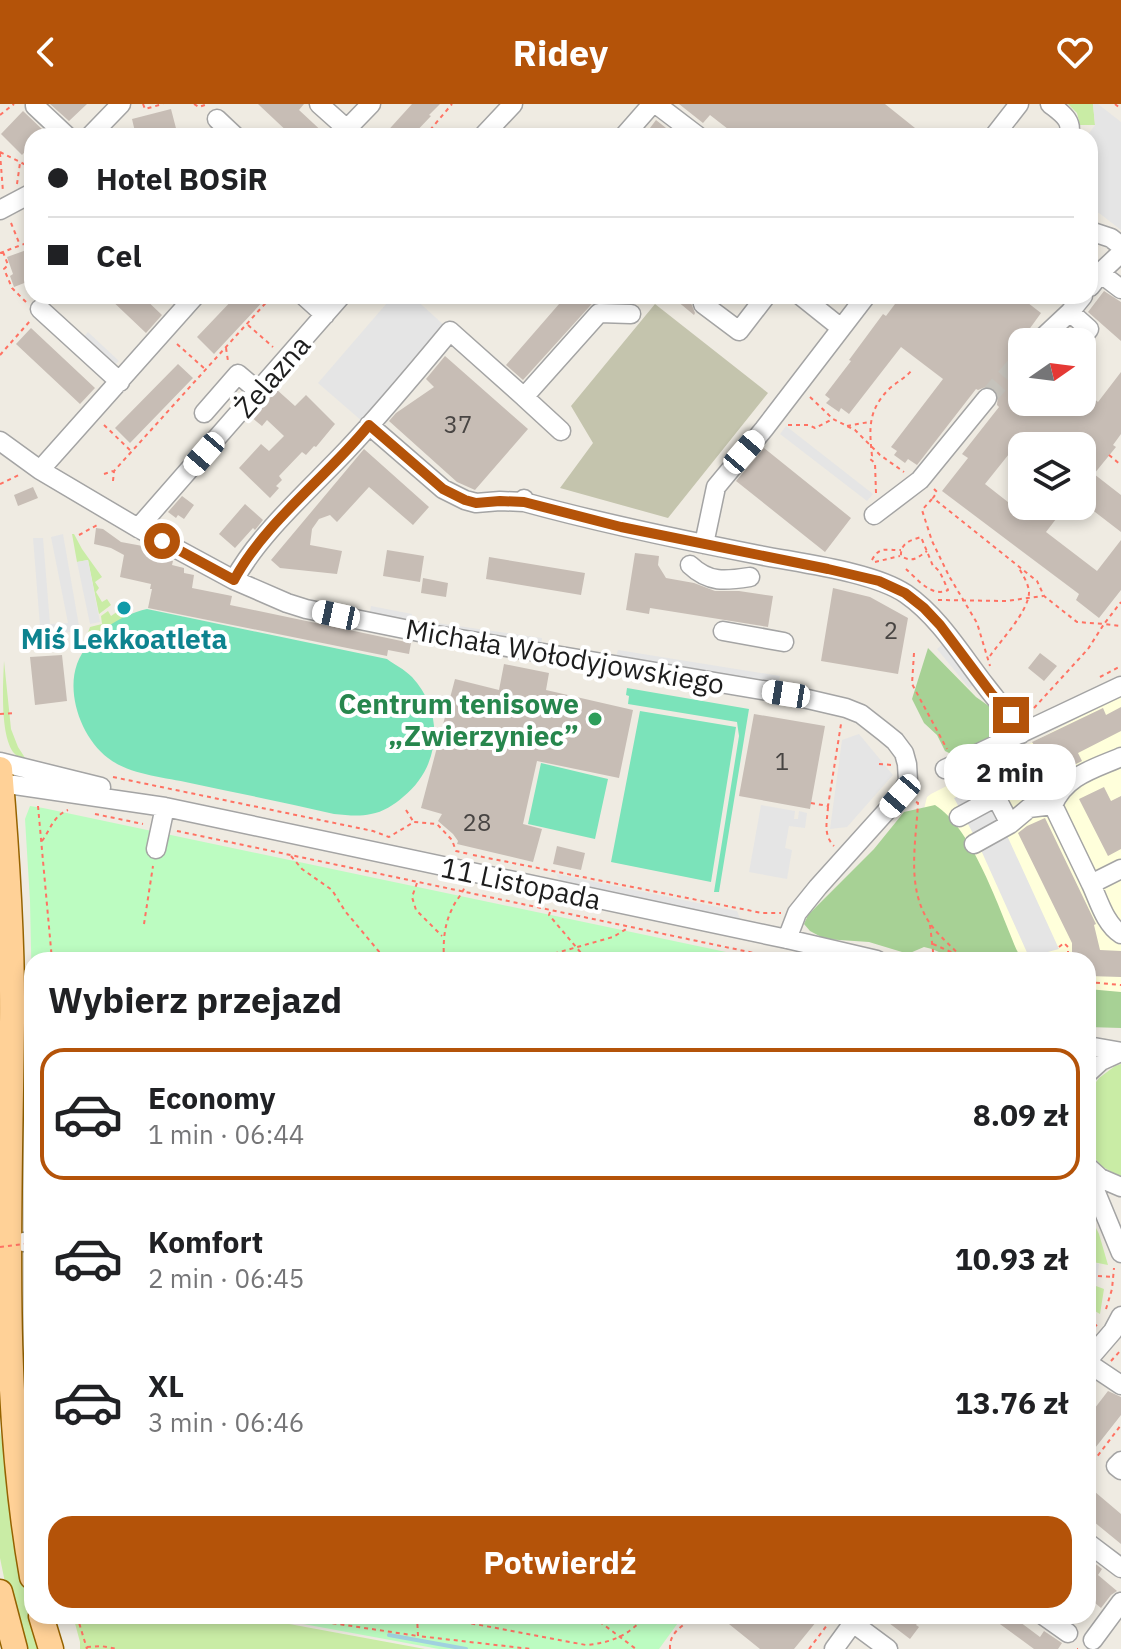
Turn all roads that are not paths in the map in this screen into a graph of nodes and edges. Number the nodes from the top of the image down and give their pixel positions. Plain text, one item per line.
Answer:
1 (35, 104) edge
2 (94, 104) edge
3 (121, 104) edge
4 (319, 104) edge
5 (371, 104) edge
6 (513, 104) edge
7 (654, 104) edge
8 (1019, 104) edge
9 (1050, 104) edge
10 (211, 112) edge
11 (108, 118) junction
12 (58, 128) edge
13 (98, 128) edge
14 (227, 128) edge
15 (340, 128) edge
16 (347, 128) edge
17 (490, 128) edge
18 (632, 128) edge
19 (687, 128) edge
20 (1000, 128) edge
21 (1071, 128) edge
22 (24, 193) edge
23 (4, 210) edge
24 (1098, 234) edge
25 (1121, 246) edge
26 (1121, 253) edge
27 (1098, 277) edge
28 (1098, 281) edge
29 (1121, 289) edge
30 (188, 304) edge
31 (313, 304) edge
32 (334, 304) edge
33 (703, 304) dead end
34 (760, 304) edge
35 (811, 304) edge
36 (860, 304) edge
37 (1076, 304) edge
38 (38, 311) road end
39 (1070, 312) junction
40 (631, 314) dead end
41 (325, 315) junction
42 (841, 328) junction
43 (1053, 328) edge
44 (1088, 328) edge
45 (120, 382) junction
46 (258, 391) junction
47 (524, 397) junction
48 (987, 398) tunnel mouth
49 (204, 413) dead end
50 (366, 429) junction
51 (561, 431) dead end
52 (0, 441) edge
53 (0, 454) edge
54 (29, 465) junction
55 (405, 472) dead end
56 (879, 511) road end
57 (138, 528) junction
58 (704, 544) junction
59 (690, 565) dead end
60 (750, 577) dead end
61 (234, 580) junction
62 (723, 631) dead end
63 (784, 642) dead end
64 (1121, 686) edge
65 (1021, 734) junction
66 (1121, 757) edge
67 (950, 766) road end
68 (0, 774) edge
69 (1053, 805) junction
70 (165, 807) junction
71 (959, 817) dead end
72 (1010, 824) junction
73 (974, 844) dead end
74 (156, 849) road end
75 (1121, 869) edge
76 (1091, 884) junction
77 (1121, 934) edge
78 (787, 939) junction
79 (843, 952) edge
80 (1096, 1047) edge
81 (1121, 1052) edge
82 (1096, 1066) edge
83 (1096, 1175) edge
84 (1121, 1187) edge
85 (1096, 1195) edge
86 (1118, 1259) edge
87 (1112, 1324) edge
88 (1096, 1349) edge
89 (1096, 1367) edge
90 (1121, 1385) edge
91 (1121, 1461) edge
92 (1121, 1470) edge
93 (24, 1536) edge
94 (1096, 1549) edge
95 (1121, 1568) edge
96 (0, 1592) edge
97 (1121, 1602) edge
98 (43, 1624) edge
99 (852, 1624) edge
100 (860, 1624) edge
101 (1054, 1624) edge
102 (1079, 1643) edge
103 (15, 1649) edge
104 (51, 1649) edge
105 (834, 1649) edge
106 (888, 1649) edge

1 - 12 street
2 - 11 street
3 - 11 street
4 - 15 street
5 - 16 street
6 - 17 street
7 - 18 street
7 - 19 street
8 - 20 street
9 - 21 street
10 - 14 street
11 - 13 street
22 - 23 street
24 - 25 street
26 - 27 street
28 - 29 street
30 - 45 street
31 - 41 street
32 - 41 street, Żelazna
33 - 34 street
35 - 42 street
36 - 42 street
37 - 39 street
38 - 45 street
39 - 43 street
39 - 44 street
40 - 47 street
41 - 46 street, Żelazna
42 - 58 street
45 - 54 street
46 - 49 street
46 - 57 street, Żelazna
47 - 50 street
47 - 51 street
48 - 56 street
50 - 55 street
50 - 58 street
50 - 61 street
52 - 54 street, Michała Wołodyjowskiego
53 - 54 street, Michała Wołodyjowskiego
54 - 57 street, Michała Wołodyjowskiego
57 - 61 street, Michała Wołodyjowskiego
58 - 65 street
59 - 60 street
61 - 78 street, Michała Wołodyjowskiego
62 - 63 street
64 - 65 street
65 - 67 street
66 - 69 street
68 - 70 street, 11 Listopada
68 - 93 main road
69 - 72 street
69 - 76 street
70 - 74 street
70 - 78 street, 11 Listopada
71 - 72 street
72 - 73 street
75 - 76 street
76 - 77 street
78 - 79 street, 11 Listopada
80 - 81 street
81 - 82 street
83 - 84 street
85 - 86 street
87 - 88 street
89 - 90 street
91 - 92 street
94 - 95 street
96 - 103 main road
97 - 102 street
98 - 104 main road
99 - 105 street
100 - 106 street
101 - 102 street

